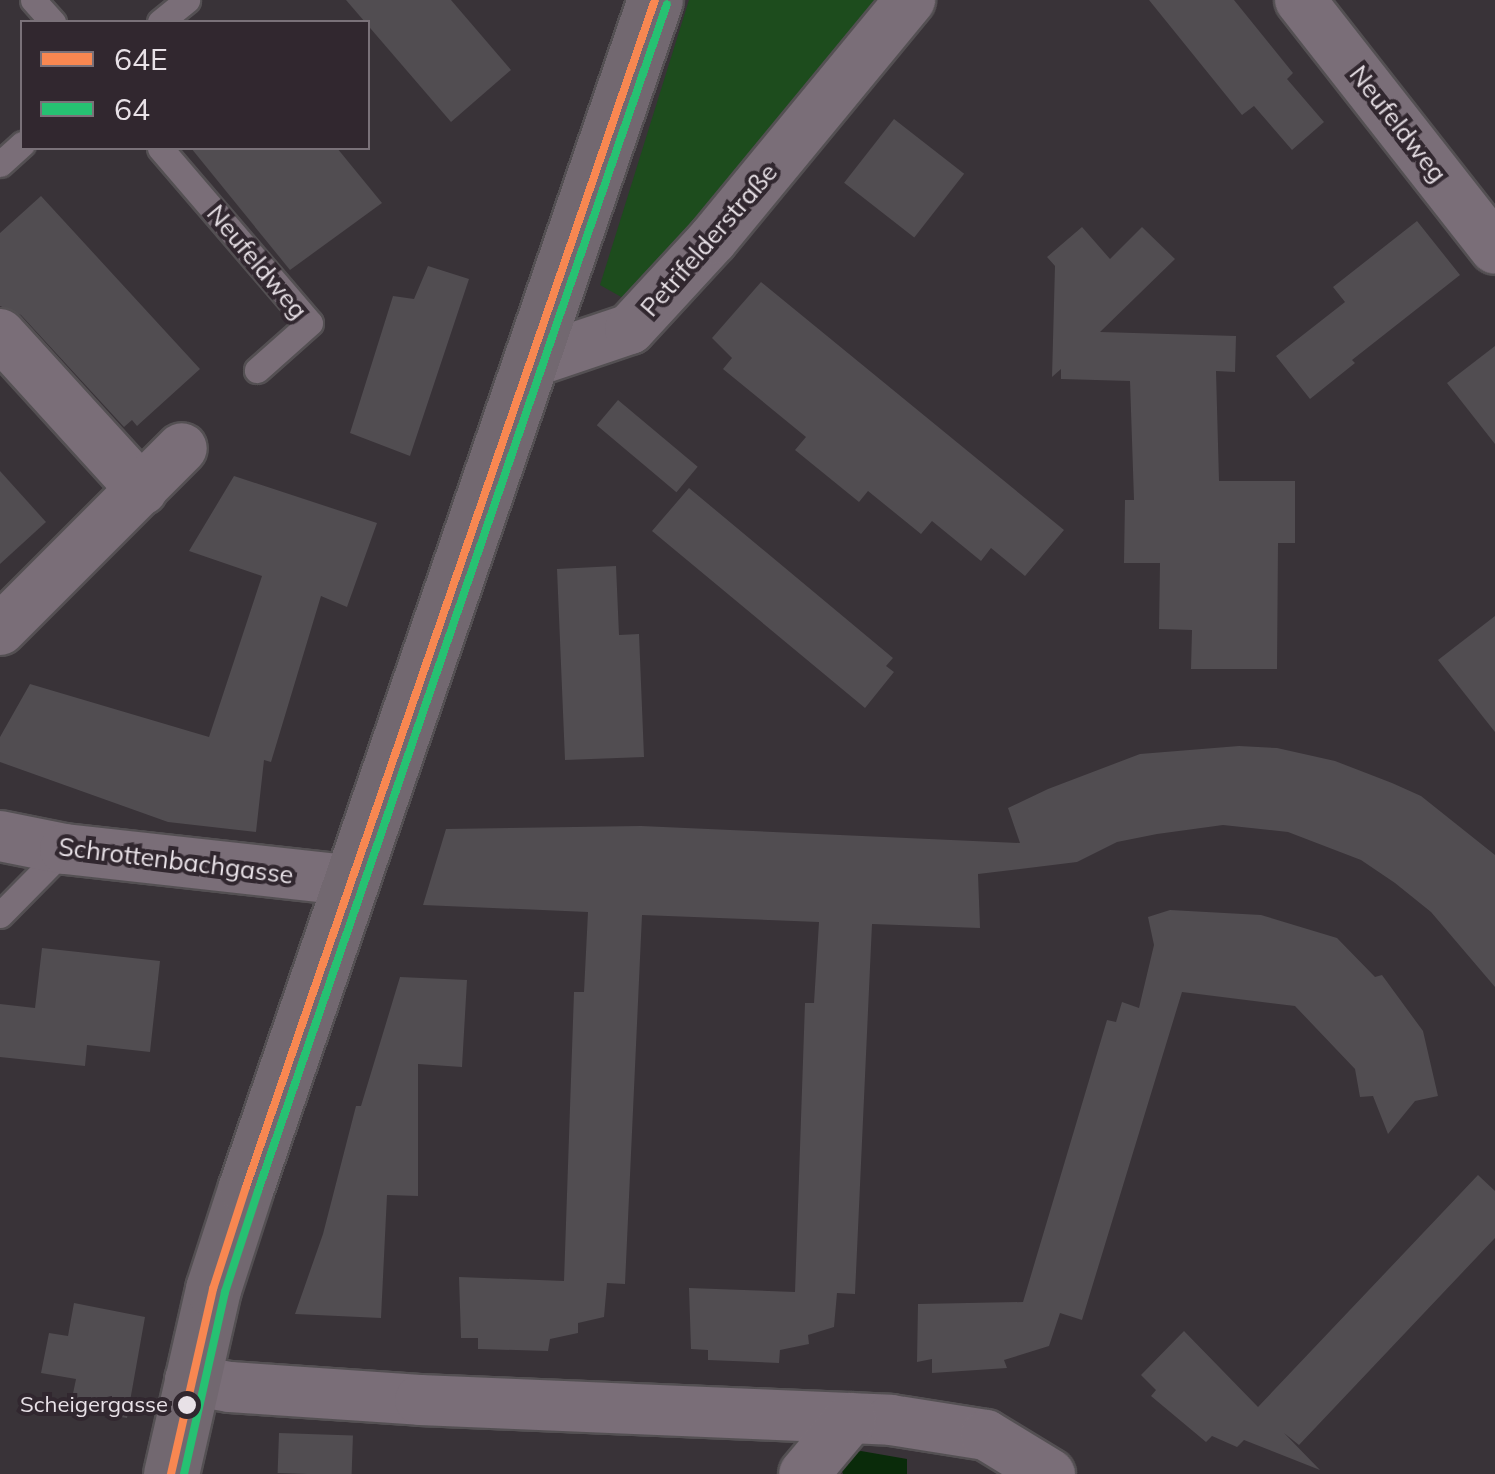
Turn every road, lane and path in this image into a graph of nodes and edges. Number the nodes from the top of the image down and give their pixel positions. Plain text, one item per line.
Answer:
1 (34, 0) edge
2 (187, 0) edge
3 (910, 0) edge
4 (1300, 0) edge
5 (648, 2) edge
6 (51, 20) edge
7 (162, 20) edge
8 (20, 146) edge
9 (162, 150) edge
10 (0, 164) edge
11 (1494, 246) edge
12 (0, 334) edge
13 (532, 362) junction
14 (257, 370) dead end
15 (182, 448) dead end
16 (142, 490) junction
17 (0, 630) edge
18 (0, 836) edge
19 (65, 849) junction
20 (354, 882) junction
21 (0, 915) edge
22 (190, 1380) junction
23 (852, 1418) junction
24 (171, 1474) edge
25 (804, 1474) edge
26 (1050, 1474) edge

1 - 6 lane
2 - 7 lane
3 - 13 street, Petrifelderstraße
4 - 11 street, Neufeldweg
5 - 13 main road
8 - 10 lane
9 - 14 lane, Neufeldweg
12 - 16 street
13 - 20 main road
15 - 16 street
16 - 17 street
18 - 19 street, Schrottenbachgasse
19 - 20 street, Schrottenbachgasse
19 - 21 lane
20 - 22 main road
22 - 23 street
22 - 24 main road
23 - 25 street
23 - 26 street

